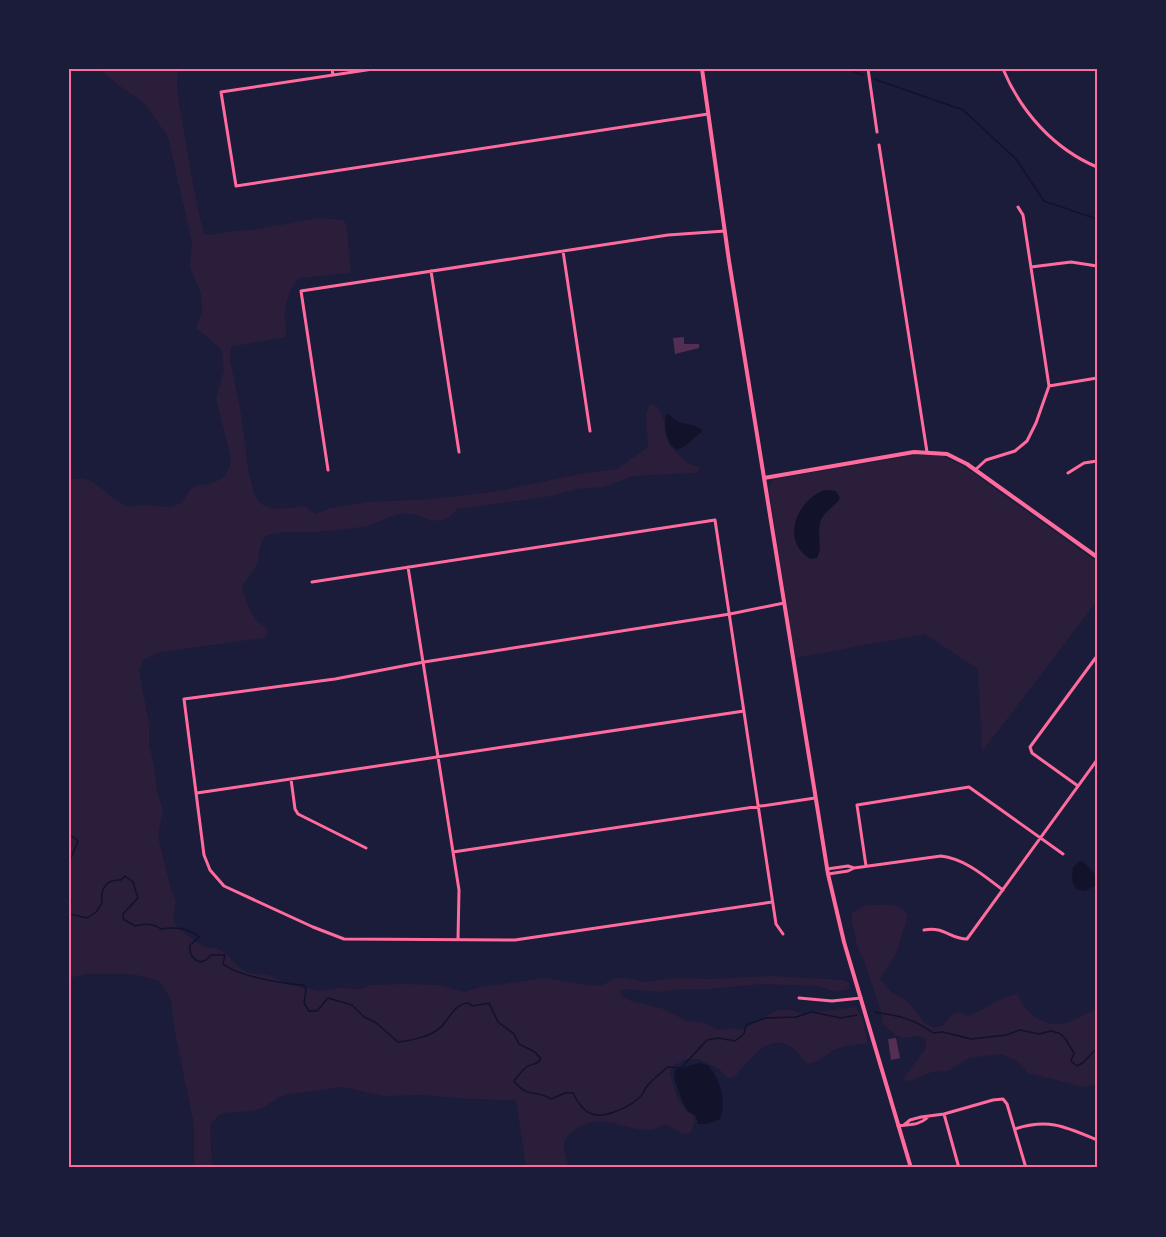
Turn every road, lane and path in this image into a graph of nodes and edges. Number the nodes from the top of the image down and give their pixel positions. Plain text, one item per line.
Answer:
1 (332, 69) edge
2 (373, 69) edge
3 (702, 69) edge
4 (868, 69) edge
5 (1004, 69) edge
6 (333, 75) junction
7 (708, 114) junction
8 (878, 132) dead end
9 (879, 145) dead end
10 (1097, 167) edge
11 (1018, 207) dead end
12 (724, 231) junction
13 (563, 251) junction
14 (1097, 266) edge
15 (1031, 267) junction
16 (431, 271) junction
17 (1097, 378) edge
18 (1048, 386) junction
19 (590, 431) dead end
20 (459, 452) dead end
21 (927, 452) junction
22 (1097, 461) edge
23 (328, 470) dead end
24 (975, 470) junction
25 (1068, 473) dead end
26 (764, 478) junction
27 (1097, 557) edge
28 (408, 567) junction
29 (312, 582) dead end
30 (784, 603) junction
31 (730, 614) junction
32 (1097, 656) edge
33 (423, 662) junction
34 (744, 711) junction
35 (439, 757) junction
36 (1097, 760) edge
37 (291, 779) junction
38 (1078, 786) junction
39 (196, 793) junction
40 (815, 798) junction
41 (758, 806) junction
42 (1041, 838) junction
43 (366, 848) dead end
44 (453, 852) junction
45 (1063, 854) dead end
46 (866, 866) junction
47 (827, 872) junction
48 (1003, 890) junction
49 (772, 902) junction
50 (924, 930) dead end
51 (783, 934) dead end
52 (458, 940) junction
53 (799, 998) dead end
54 (861, 998) junction
55 (944, 1114) junction
56 (898, 1126) junction
57 (1015, 1129) junction
58 (1097, 1140) edge
59 (911, 1168) edge
60 (959, 1168) edge
61 (1026, 1168) edge

1 - 6 street
2 - 6 street
3 - 7 street
4 - 8 street
5 - 10 street
6 - 7 street
7 - 12 street
9 - 21 street
11 - 15 street
12 - 13 street
12 - 26 street
13 - 16 street
13 - 19 street
14 - 15 street
15 - 18 street
16 - 20 street
16 - 23 street
17 - 18 street
18 - 24 street
21 - 24 street
21 - 26 street
22 - 25 street
24 - 27 street
26 - 30 street
28 - 29 street
28 - 31 street
28 - 33 street
30 - 31 street
30 - 40 street
31 - 33 street
31 - 34 street
32 - 38 street
33 - 35 street
33 - 39 street
34 - 35 street
34 - 41 street
35 - 37 street
35 - 44 street
36 - 38 street
37 - 39 street
37 - 43 street
38 - 42 street
39 - 52 street
40 - 41 street
40 - 47 street
41 - 44 street
41 - 49 street
42 - 45 street
42 - 46 street
42 - 48 street
44 - 52 street
46 - 47 street
46 - 48 street
47 - 54 street
48 - 50 street
49 - 51 street
49 - 52 street
53 - 54 street
54 - 56 street
55 - 56 street
55 - 57 street
55 - 60 street
56 - 59 street
57 - 58 street
57 - 61 street

